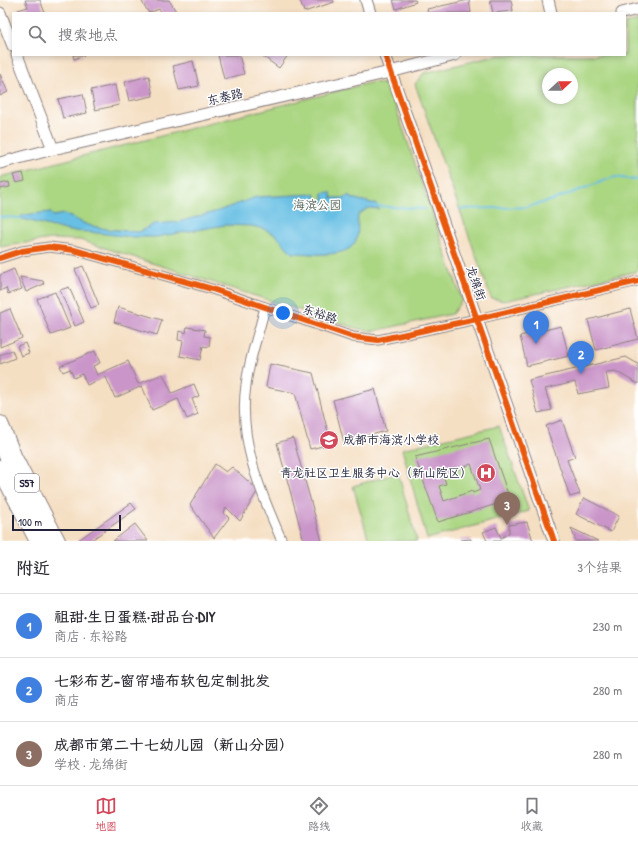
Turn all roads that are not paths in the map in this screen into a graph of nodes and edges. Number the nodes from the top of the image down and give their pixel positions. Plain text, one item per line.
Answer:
1 (366, 0) edge
2 (548, 0) edge
3 (638, 9) edge
4 (370, 12) edge
5 (551, 12) edge
6 (626, 12) edge
7 (0, 13) edge
8 (12, 43) edge
9 (16, 56) edge
10 (385, 56) edge
11 (451, 56) edge
12 (390, 72) junction
13 (53, 149) junction
14 (0, 163) edge
15 (0, 258) edge
16 (638, 281) edge
17 (265, 307) junction
18 (476, 319) junction
19 (0, 424) edge
20 (0, 447) edge
21 (0, 468) edge
22 (38, 541) edge
23 (47, 541) edge
24 (57, 541) edge
25 (282, 541) edge
26 (554, 541) edge

1 - 4 street
2 - 5 street
3 - 6 street
7 - 8 street
9 - 13 street
10 - 12 street, 龙绵街
11 - 12 street, 东泰路
12 - 13 street, 东泰路
12 - 18 street, 龙绵街
13 - 14 street, 东泰路
15 - 17 street, 东裕路
16 - 18 street, 东裕路
17 - 18 street, 东裕路
17 - 25 street
18 - 26 street, 龙绵街
19 - 24 highway, S57
20 - 23 street
21 - 22 highway, S57

